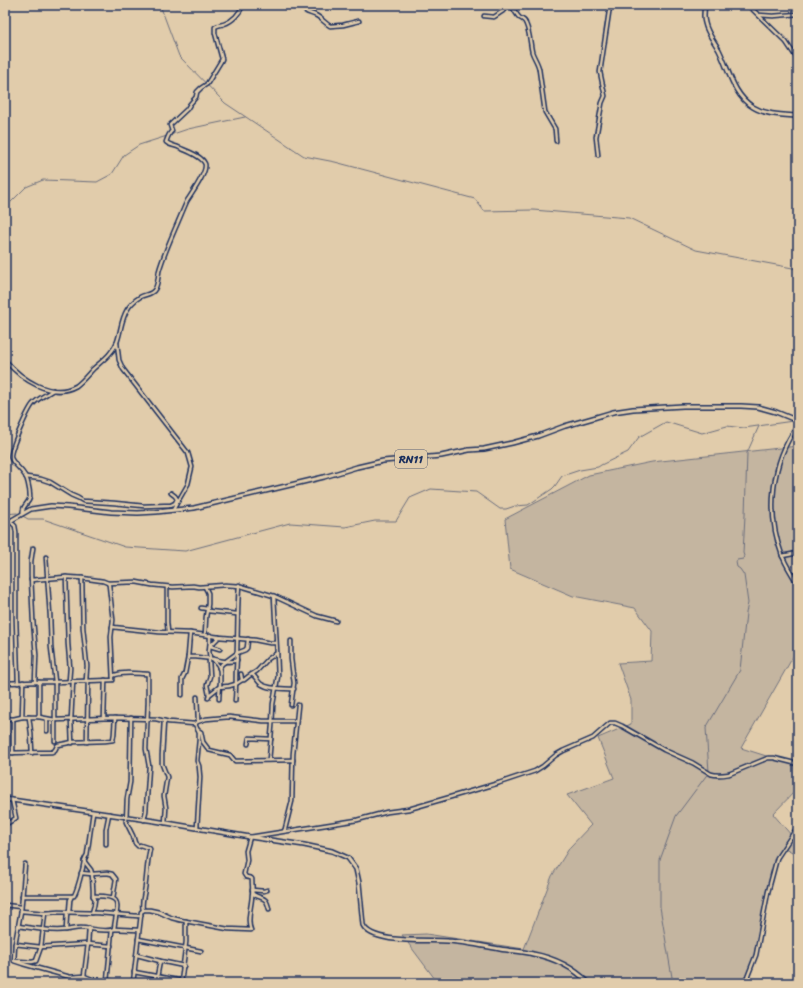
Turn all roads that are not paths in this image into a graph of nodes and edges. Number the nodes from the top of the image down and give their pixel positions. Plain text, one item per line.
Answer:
1 (244, 5) edge
2 (302, 5) edge
3 (508, 5) edge
4 (511, 5) edge
5 (611, 5) edge
6 (705, 5) edge
7 (748, 5) edge
8 (798, 14) edge
9 (758, 15) junction
10 (484, 16) dead end
11 (359, 21) dead end
12 (798, 60) edge
13 (798, 116) edge
14 (556, 141) dead end
15 (598, 155) dead end
16 (117, 342) junction
17 (5, 360) edge
18 (53, 390) junction
19 (798, 421) edge
20 (798, 425) edge
21 (26, 477) junction
22 (171, 493) dead end
23 (173, 510) junction
24 (23, 513) junction
25 (10, 521) junction
26 (5, 524) edge
27 (33, 548) dead end
28 (798, 553) edge
29 (46, 556) dead end
30 (782, 556) junction
31 (66, 577) junction
32 (82, 578) junction
33 (47, 579) junction
34 (31, 580) junction
35 (108, 583) junction
36 (239, 585) junction
37 (798, 585) edge
38 (205, 586) junction
39 (168, 587) junction
40 (274, 596) junction
41 (201, 608) dead end
42 (208, 610) junction
43 (238, 614) junction
44 (336, 621) dead end
45 (112, 627) junction
46 (168, 632) junction
47 (190, 633) junction
48 (205, 635) junction
49 (210, 635) junction
50 (219, 637) junction
51 (238, 639) junction
52 (248, 639) junction
53 (291, 641) dead end
54 (276, 643) junction
55 (209, 646) junction
56 (220, 649) dead end
57 (237, 653) junction
58 (277, 653) junction
59 (188, 656) junction
60 (211, 659) junction
61 (237, 660) junction
62 (226, 661) junction
63 (219, 668) junction
64 (242, 674) dead end
65 (252, 674) junction
66 (113, 676) junction
67 (104, 680) junction
68 (242, 680) junction
69 (71, 681) junction
70 (87, 681) junction
71 (18, 682) junction
72 (23, 682) junction
73 (35, 682) junction
74 (39, 682) junction
75 (55, 682) junction
76 (6, 683) edge
77 (236, 684) junction
78 (219, 686) junction
79 (277, 688) junction
80 (294, 689) junction
81 (182, 696) dead end
82 (197, 697) dead end
83 (219, 699) dead end
84 (234, 701) dead end
85 (291, 705) dead end
86 (298, 705) dead end
87 (5, 707) edge
88 (22, 717) junction
89 (29, 717) junction
90 (39, 717) junction
91 (5, 718) edge
92 (104, 718) junction
93 (115, 718) junction
94 (131, 718) junction
95 (13, 719) junction
96 (47, 719) junction
97 (88, 719) junction
98 (148, 719) junction
99 (55, 720) junction
100 (71, 720) junction
101 (164, 721) junction
102 (273, 721) junction
103 (296, 721) junction
104 (196, 723) junction
105 (198, 730) junction
106 (47, 731) dead end
107 (271, 739) junction
108 (55, 741) dead end
109 (87, 742) junction
110 (72, 743) junction
111 (248, 744) dead end
112 (32, 752) junction
113 (5, 753) edge
114 (13, 753) junction
115 (269, 760) junction
116 (293, 760) junction
117 (798, 764) edge
118 (5, 799) edge
119 (12, 800) junction
120 (93, 812) junction
121 (109, 814) junction
122 (126, 817) junction
123 (144, 820) junction
124 (165, 823) junction
125 (5, 825) edge
126 (798, 826) edge
127 (197, 828) junction
128 (284, 832) junction
129 (798, 834) edge
130 (250, 837) junction
131 (792, 837) junction
132 (106, 844) dead end
133 (5, 852) edge
134 (84, 861) junction
135 (25, 864) dead end
136 (81, 873) junction
137 (92, 874) junction
138 (5, 881) edge
139 (252, 890) junction
140 (266, 890) dead end
141 (253, 894) junction
142 (22, 896) junction
143 (72, 896) junction
144 (93, 896) junction
145 (113, 898) junction
146 (5, 905) edge
147 (21, 907) junction
148 (269, 909) dead end
149 (143, 910) junction
150 (21, 911) junction
151 (45, 913) junction
152 (68, 913) junction
153 (92, 913) junction
154 (116, 915) junction
155 (141, 915) junction
156 (186, 921) junction
157 (18, 926) junction
158 (89, 928) junction
159 (43, 929) junction
160 (66, 930) junction
161 (113, 930) junction
162 (138, 930) junction
163 (138, 939) junction
164 (15, 944) junction
165 (88, 944) junction
166 (111, 946) junction
167 (41, 947) junction
168 (186, 949) junction
169 (201, 951) dead end
170 (137, 955) junction
171 (14, 961) junction
172 (160, 961) junction
173 (184, 966) junction
174 (134, 972) junction
175 (84, 976) junction
176 (157, 977) junction
177 (106, 981) junction
178 (182, 982) edge
179 (117, 983) edge
180 (133, 983) edge
181 (590, 983) edge
182 (745, 983) edge

1 - 16 street
2 - 11 street
3 - 10 street
4 - 14 street
5 - 15 street
6 - 13 main road
7 - 9 street
8 - 9 street
9 - 12 street
16 - 18 street
16 - 23 street
17 - 18 street
18 - 21 street
19 - 23 main road, RN11
20 - 30 street
21 - 22 street
21 - 24 street
23 - 24 main road, RN11
24 - 25 main road, RN11
25 - 26 main road, RN11
25 - 71 street
27 - 34 street
28 - 30 street
29 - 33 street
30 - 37 street
31 - 32 street
31 - 33 street
31 - 69 street
32 - 35 street
32 - 70 street
33 - 34 street
33 - 75 street
34 - 73 street
35 - 39 street
35 - 45 street
36 - 38 street
36 - 40 street
36 - 43 street
38 - 39 street
38 - 42 street
39 - 46 street
40 - 44 street
40 - 54 street
41 - 42 street
42 - 43 street
42 - 48 street
43 - 51 street
45 - 46 street
45 - 66 street
46 - 47 street
47 - 48 street
47 - 59 street
48 - 49 street
49 - 50 street
49 - 55 street
50 - 51 street
50 - 55 street
51 - 52 street
51 - 57 street
52 - 54 street
52 - 57 street
53 - 80 street
54 - 58 street
55 - 56 street
55 - 60 street
57 - 61 street
57 - 62 street
58 - 65 street
58 - 79 street
59 - 60 street
59 - 81 street
60 - 62 street
60 - 63 street
60 - 78 street
61 - 62 street
61 - 77 street
62 - 63 street
63 - 78 street
64 - 68 street
65 - 68 street
65 - 79 street
66 - 67 street
66 - 98 street
67 - 70 street
67 - 92 street
68 - 77 street
69 - 70 street
69 - 75 street
69 - 100 street
70 - 97 street
71 - 72 street
71 - 76 street
72 - 73 street
72 - 88 street
73 - 74 street
74 - 75 street
74 - 90 street
75 - 99 street
76 - 87 street
77 - 78 street
77 - 84 street
78 - 83 street
79 - 80 street
79 - 102 street
80 - 85 street
82 - 104 street
86 - 103 street
88 - 89 street
88 - 95 street
89 - 90 street
89 - 112 street
90 - 96 street
91 - 95 street
92 - 93 street
92 - 97 street
93 - 94 street
93 - 109 street
94 - 98 street
94 - 122 street
95 - 114 street
96 - 99 street
96 - 106 street
97 - 100 street
97 - 109 street
98 - 101 street
98 - 123 street
99 - 100 street
99 - 108 street
100 - 110 street
101 - 104 street
101 - 124 street
102 - 103 street
102 - 104 street
102 - 107 street
103 - 116 street
104 - 105 street
105 - 115 street
105 - 127 street
107 - 111 street
107 - 115 street
109 - 110 street
110 - 112 street
112 - 114 street
113 - 114 street
115 - 116 street
116 - 128 street
117 - 128 street
118 - 119 main road
119 - 120 main road
119 - 125 street
120 - 121 main road
120 - 134 street
121 - 122 main road
121 - 132 street
122 - 123 main road
122 - 149 street
123 - 124 main road
124 - 127 main road
126 - 131 street
127 - 130 main road
128 - 130 street
129 - 131 street
130 - 139 street
130 - 181 main road
131 - 182 street
133 - 138 street
134 - 136 street
134 - 137 street
135 - 142 street
136 - 137 street
136 - 143 street
137 - 144 street
137 - 145 street
139 - 140 street
139 - 141 street
141 - 148 street
141 - 156 street
142 - 143 street
142 - 147 street
143 - 152 street
144 - 145 street
144 - 153 street
145 - 154 street
146 - 147 street
147 - 150 street
149 - 155 street
149 - 156 street
150 - 151 street
150 - 157 street
151 - 152 street
151 - 159 street
152 - 153 street
152 - 160 street
153 - 154 street
154 - 155 street
154 - 161 street
155 - 162 street
156 - 168 street
157 - 159 street
157 - 164 street
158 - 160 street
158 - 161 street
158 - 165 street
159 - 160 street
159 - 167 street
161 - 162 street
161 - 166 street
162 - 163 street
163 - 168 street
163 - 170 street
164 - 167 street
164 - 171 street
165 - 166 street
165 - 167 street
165 - 175 street
166 - 177 street
167 - 171 street
168 - 169 street
168 - 173 street
170 - 172 street
170 - 174 street
171 - 175 street
172 - 173 street
172 - 176 street
173 - 178 street
174 - 176 street
174 - 180 street
175 - 177 street
176 - 178 street
177 - 179 street

